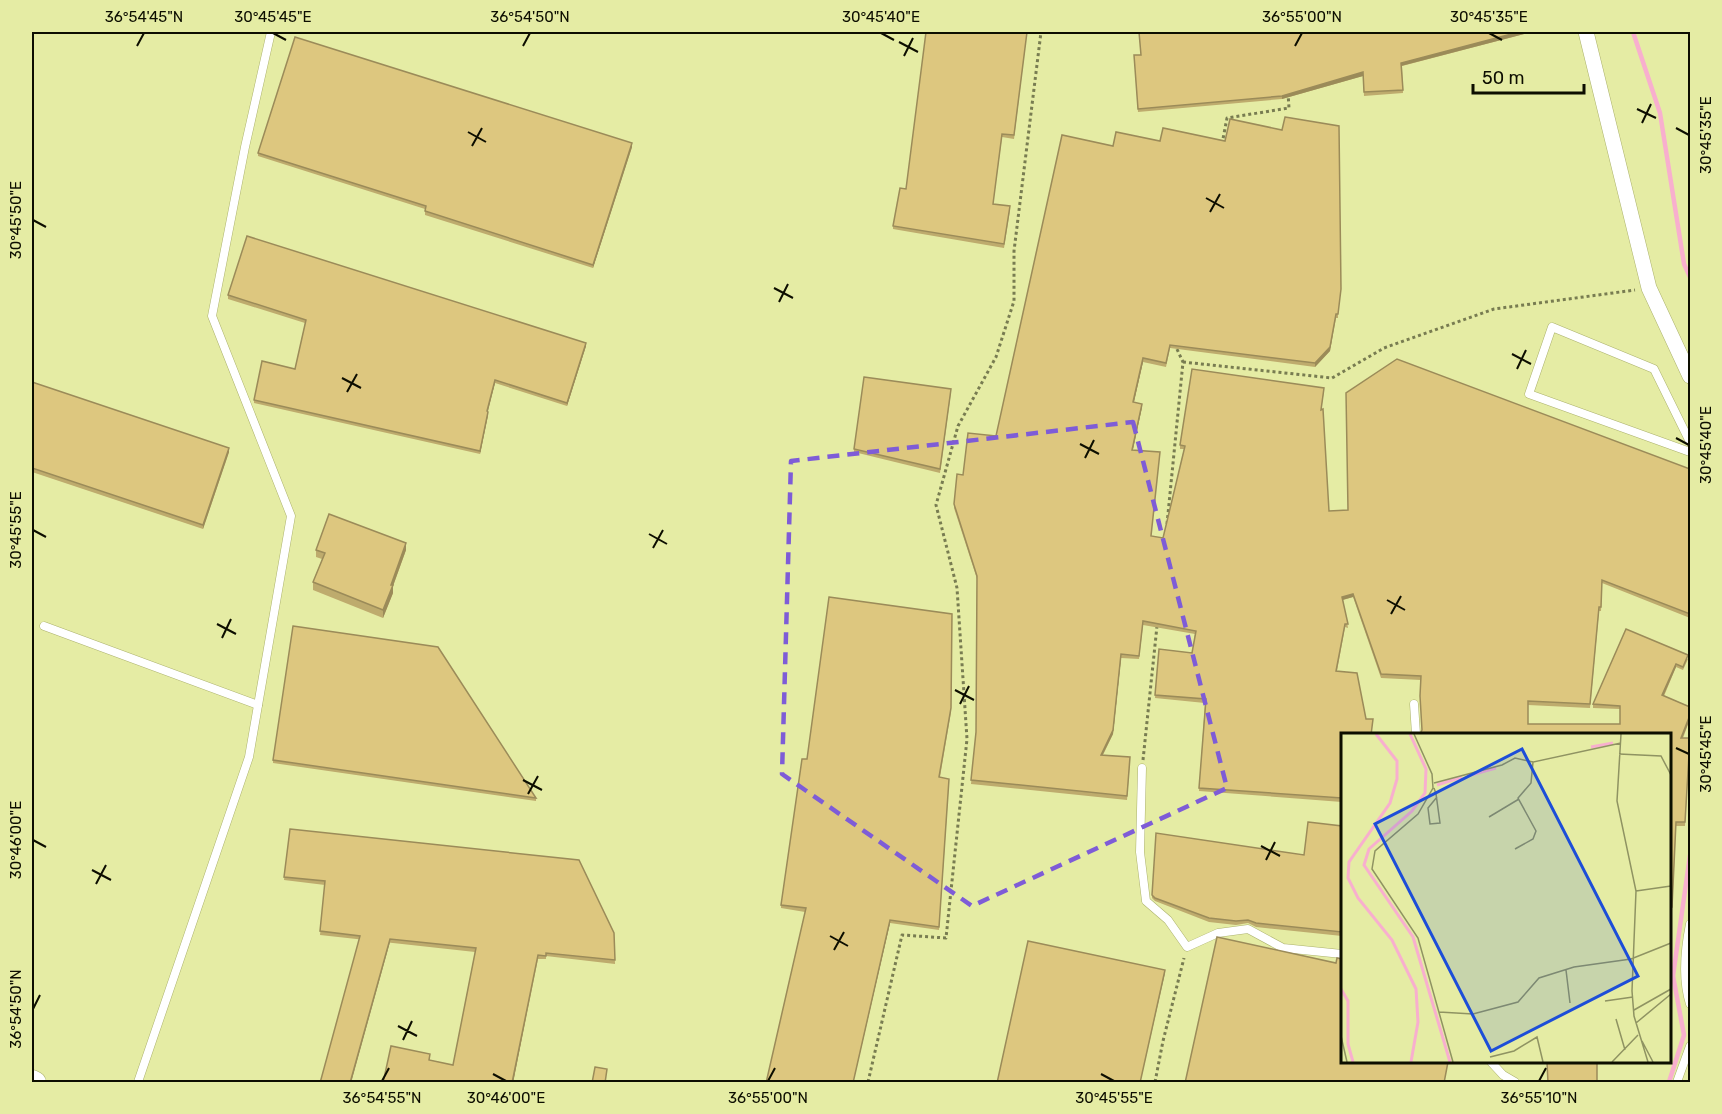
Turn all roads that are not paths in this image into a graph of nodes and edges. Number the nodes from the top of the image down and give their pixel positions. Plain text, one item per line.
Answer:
1 (271, 32) edge
2 (1586, 32) edge
3 (1690, 376) edge
4 (1690, 442) edge
5 (1690, 452) edge
6 (44, 626) dead end
7 (1414, 704) dead end
8 (258, 705) junction
9 (1416, 733) edge
10 (1142, 768) road end
11 (1690, 924) edge
12 (1341, 954) edge
13 (1690, 1004) edge
14 (1690, 1046) edge
15 (1492, 1063) edge
16 (32, 1080) edge
17 (36, 1083) edge
18 (138, 1083) edge
19 (1515, 1083) edge
20 (1677, 1083) edge

1 - 8 lane
2 - 3 street
4 - 5 lane
6 - 8 lane
7 - 9 lane
8 - 18 lane
10 - 12 lane
11 - 13 lane
14 - 20 lane
15 - 19 lane
16 - 17 street

